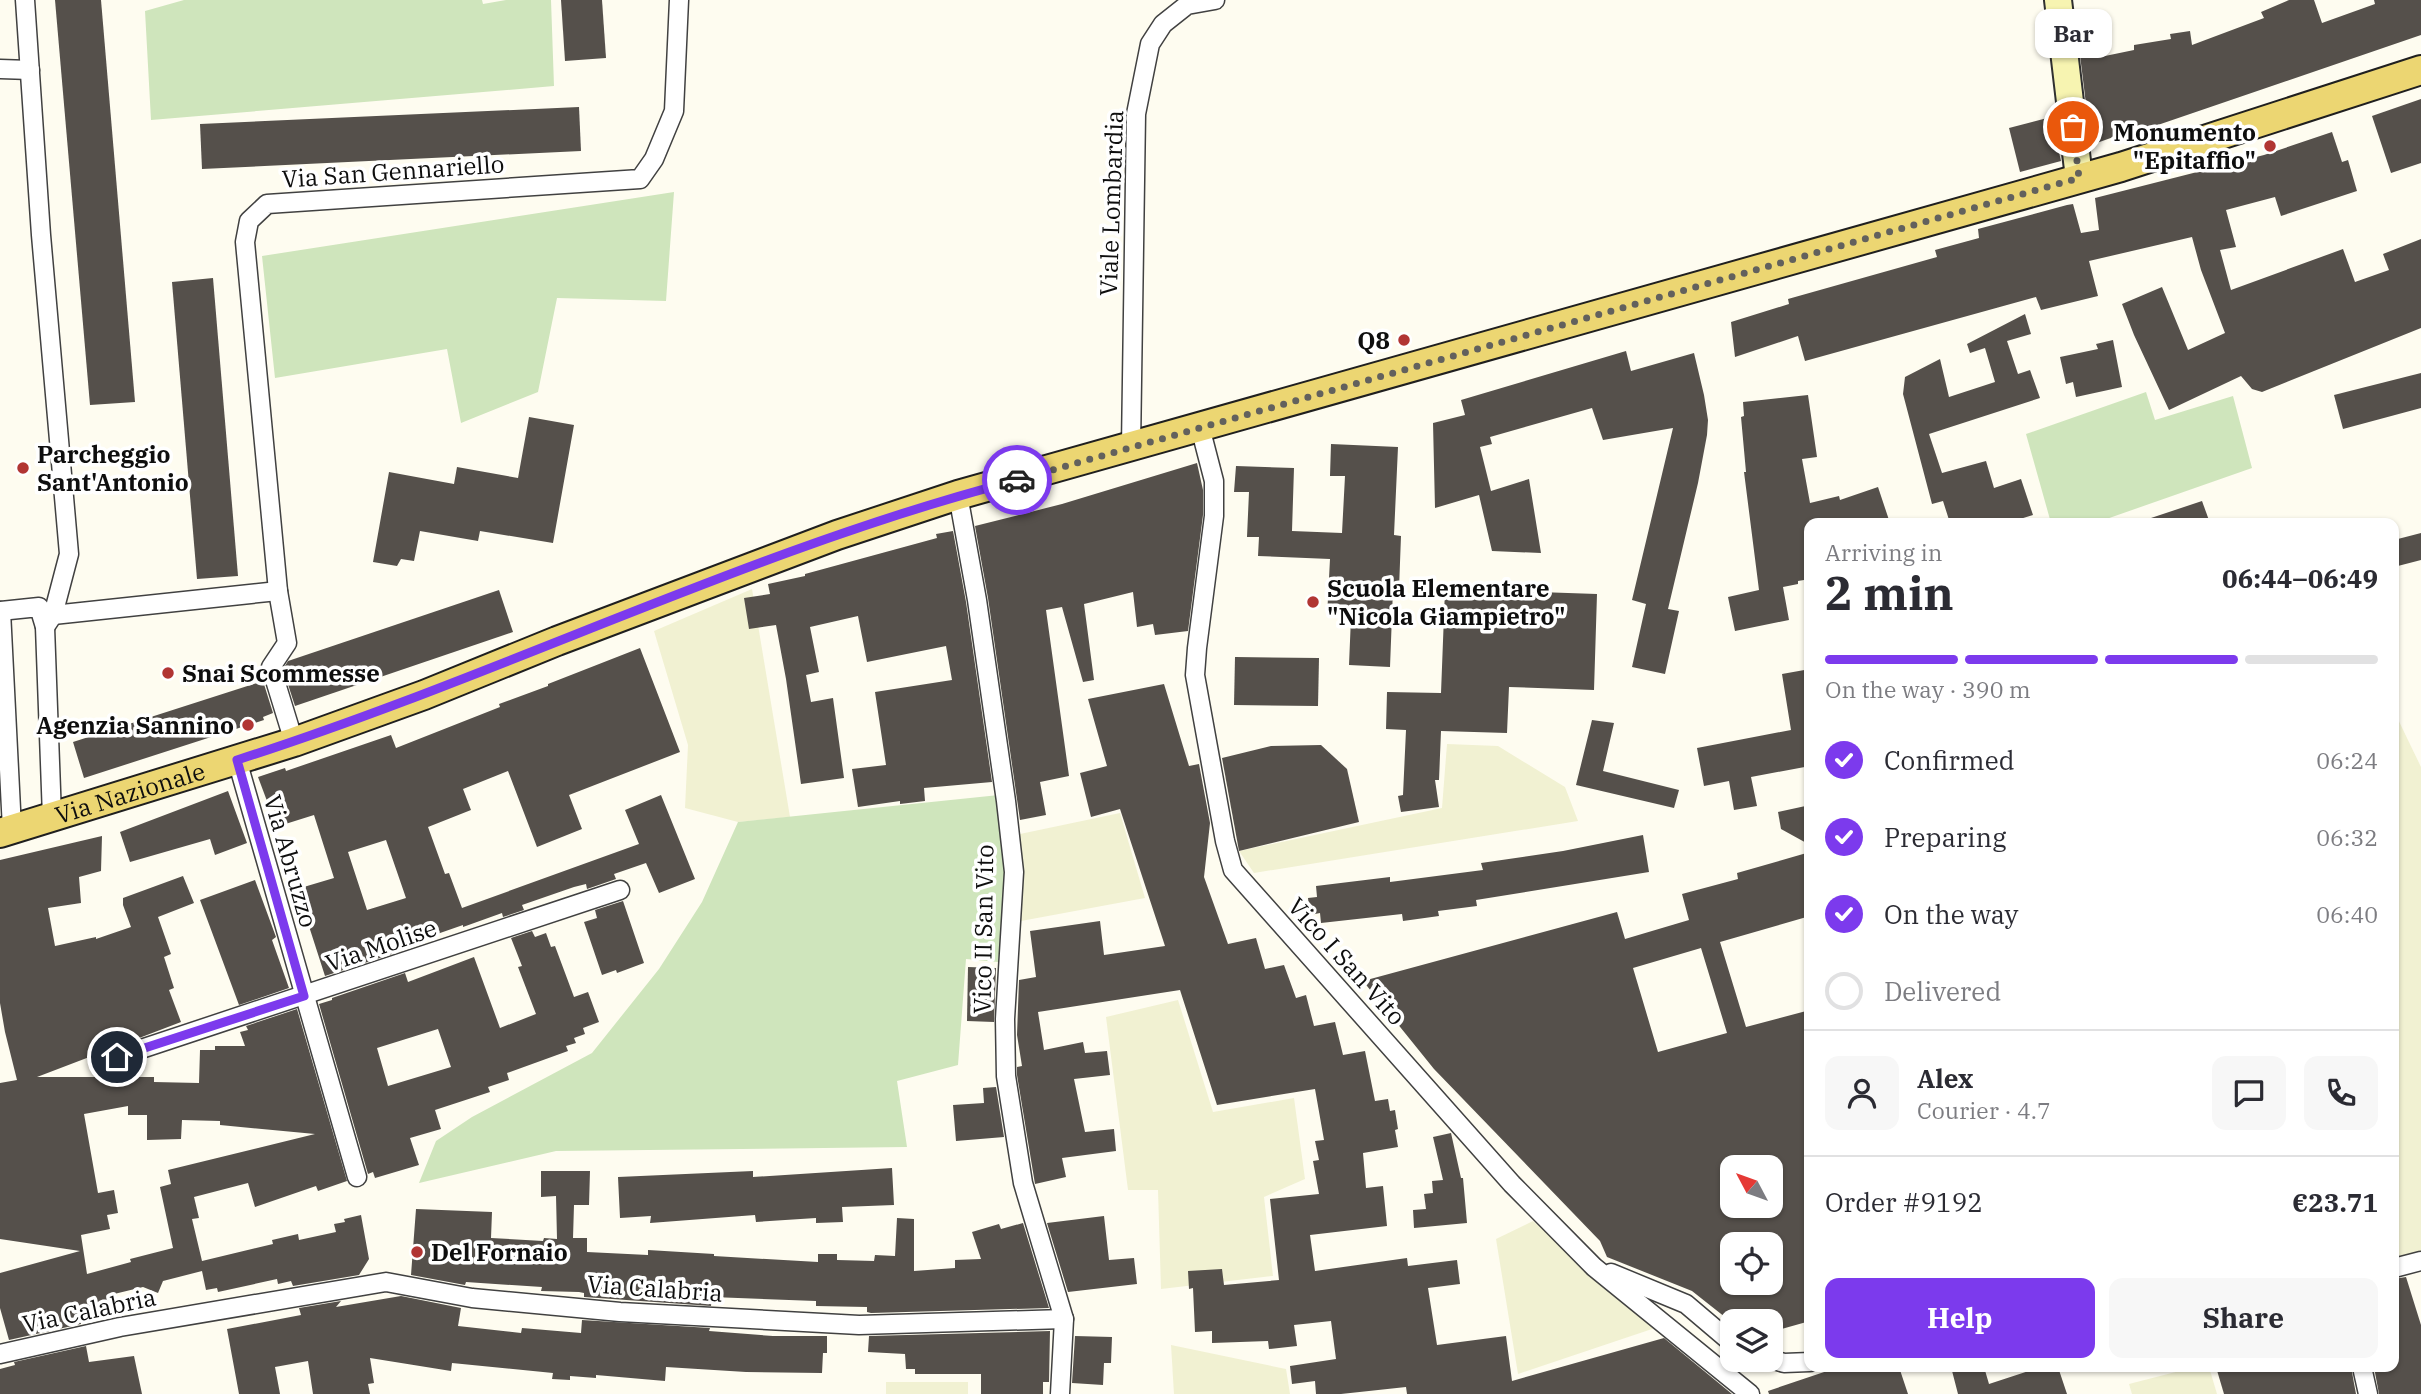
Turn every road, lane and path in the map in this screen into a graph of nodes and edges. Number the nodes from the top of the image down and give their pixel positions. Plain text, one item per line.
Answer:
1 (25, 0) edge
2 (679, 0) edge
3 (1214, 0) edge
4 (2058, 0) edge
5 (0, 69) edge
6 (30, 70) junction
7 (2421, 71) edge
8 (2079, 178) junction
9 (1200, 427) junction
10 (1131, 447) junction
11 (958, 495) junction
12 (278, 590) junction
13 (1, 611) edge
14 (46, 616) junction
15 (294, 742) junction
16 (237, 760) junction
17 (52, 817) junction
18 (6, 831) edge
19 (620, 890) dead end
20 (304, 996) junction
21 (117, 1057) dead end
22 (357, 1177) dead end
23 (2421, 1261) edge
24 (1594, 1267) junction
25 (2399, 1267) edge
26 (1064, 1319) junction
27 (1720, 1333) edge
28 (0, 1354) edge
29 (1804, 1362) edge
30 (1783, 1363) edge
31 (2363, 1372) edge
32 (1060, 1394) edge
33 (1750, 1394) edge
34 (2368, 1394) edge

1 - 6 street
2 - 12 street, Via San Gennariello
3 - 10 street, Viale Lombardia
4 - 8 street
5 - 6 street
6 - 14 street
7 - 8 main road, Via Nazionale
8 - 9 main road, Via Nazionale
9 - 10 main road, Via Nazionale
9 - 24 street, Vico I San Vito
10 - 11 main road, Via Nazionale
11 - 15 main road, Via Nazionale
11 - 26 street, Vico II San Vito
12 - 14 street
12 - 15 street, Via San Gennariello
13 - 14 street
13 - 18 street
14 - 17 street
15 - 16 main road, Via Nazionale
16 - 17 main road, Via Nazionale
16 - 20 street, Via Abruzzo
17 - 18 main road, Via Nazionale
19 - 20 street, Via Molise
20 - 21 street, Via Molise
20 - 22 street, Via Abruzzo
23 - 25 street
24 - 27 street
24 - 33 street, Vico I San Vito
26 - 28 street, Via Calabria
26 - 32 street, Vico II San Vito
29 - 30 street
31 - 34 street

